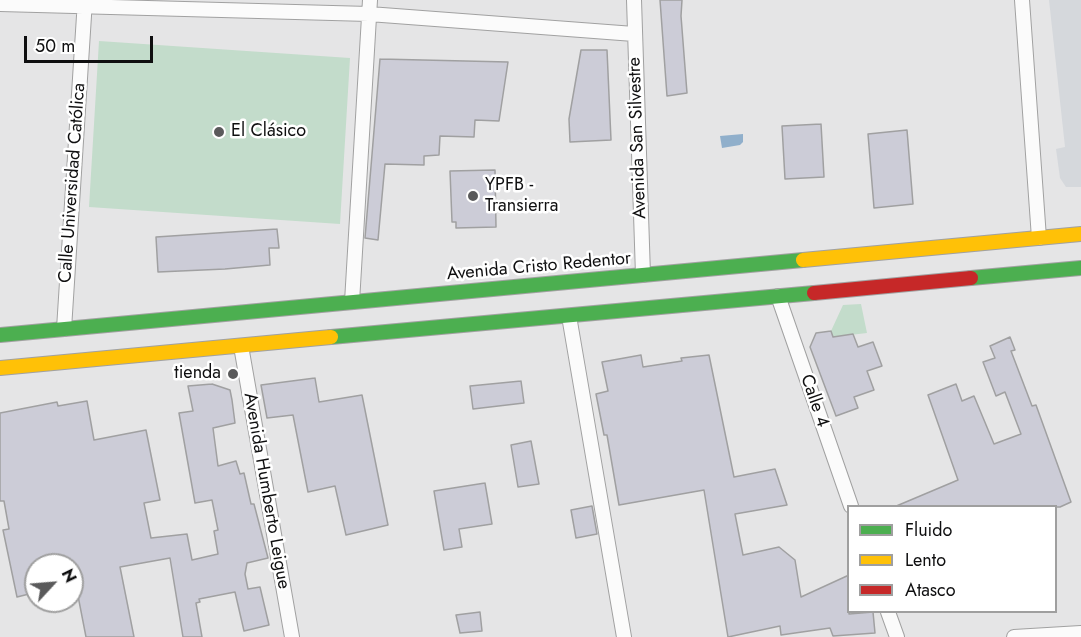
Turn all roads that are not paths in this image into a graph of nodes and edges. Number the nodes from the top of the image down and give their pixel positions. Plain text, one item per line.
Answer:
1 (634, 0) edge
2 (1022, 0) edge
3 (84, 3) edge
4 (0, 4) edge
5 (370, 7) edge
6 (634, 34) junction
7 (1081, 234) edge
8 (1040, 238) junction
9 (1081, 268) edge
10 (643, 275) junction
11 (777, 296) junction
12 (352, 302) junction
13 (569, 316) junction
14 (64, 329) junction
15 (0, 335) edge
16 (241, 346) junction
17 (0, 368) edge
18 (850, 505) edge
19 (888, 613) edge
20 (1081, 633) edge
21 (292, 637) edge
22 (624, 637) edge
23 (897, 637) edge
24 (1014, 637) edge

1 - 6 street, Avenida San Silvestre
2 - 8 street
3 - 4 street
3 - 5 street
3 - 14 street, Calle Universidad Católica
5 - 6 street
5 - 12 street
6 - 10 street, Avenida San Silvestre
7 - 8 highway, Avenida Cristo Redentor
8 - 10 highway, Avenida Cristo Redentor
9 - 11 highway
10 - 12 highway, Avenida Cristo Redentor
11 - 13 highway
11 - 18 street, Calle 4
12 - 14 highway, Avenida Cristo Redentor
13 - 16 highway
13 - 22 street
14 - 15 highway, Avenida Cristo Redentor
16 - 17 highway
16 - 21 street, Avenida Humberto Leigue
19 - 23 street
20 - 24 street

